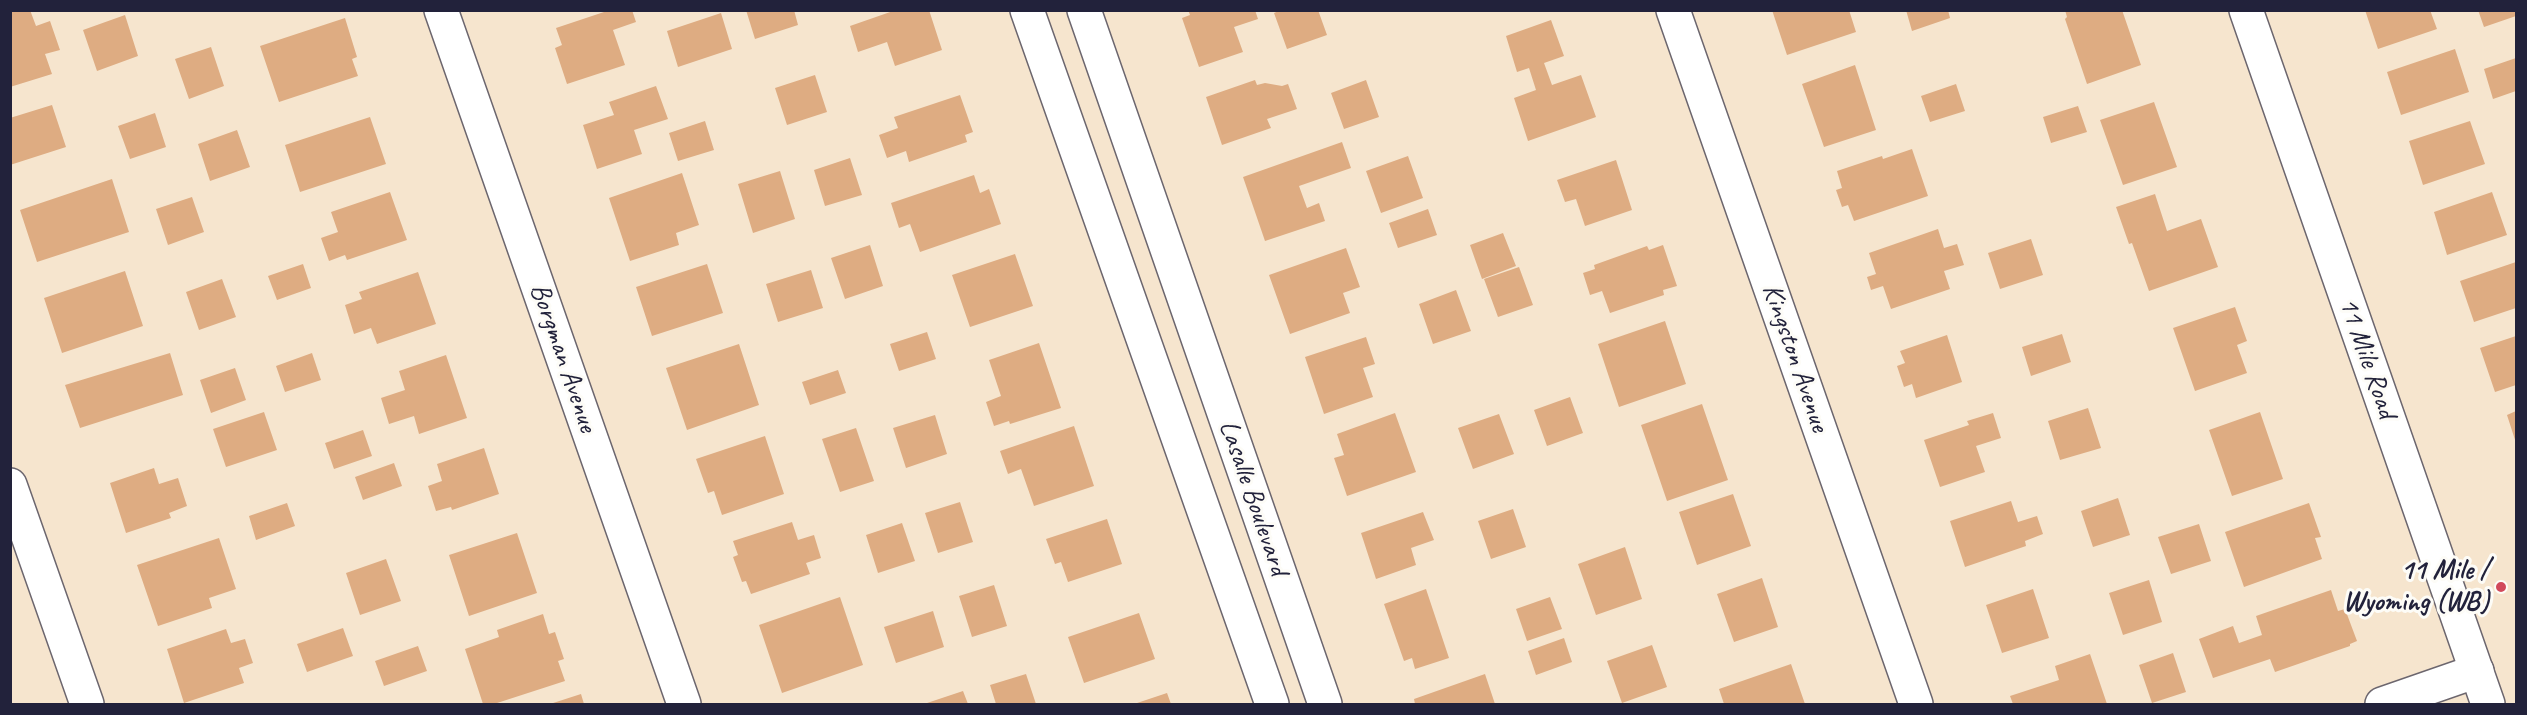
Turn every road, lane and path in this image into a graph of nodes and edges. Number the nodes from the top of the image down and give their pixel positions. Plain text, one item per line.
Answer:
1 (441, 10) edge
2 (1028, 10) edge
3 (1084, 10) edge
4 (1673, 10) edge
5 (2246, 10) edge
6 (1180, 292) junction
7 (1133, 309) junction
8 (10, 485) edge
9 (2477, 671) junction
10 (87, 705) edge
11 (684, 705) edge
12 (1272, 705) edge
13 (1325, 705) edge
14 (1916, 705) edge
15 (2382, 705) edge
16 (2488, 705) edge

1 - 11 street, Borgman Avenue
2 - 7 street, Lasalle Boulevard
3 - 6 street, Lasalle Boulevard
4 - 14 street, Kingston Avenue
5 - 9 street, 11 Mile Road
6 - 7 street
6 - 13 street, Lasalle Boulevard
7 - 12 street, Lasalle Boulevard
8 - 10 street
9 - 15 street
9 - 16 street, 11 Mile Road

